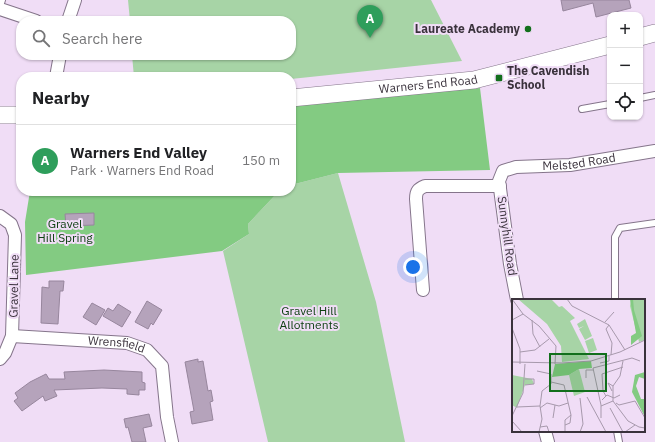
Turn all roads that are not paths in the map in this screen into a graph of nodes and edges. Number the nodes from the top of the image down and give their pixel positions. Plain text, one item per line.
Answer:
1 (2, 0) edge
2 (75, 0) edge
3 (0, 7) edge
4 (23, 16) edge
5 (70, 16) edge
6 (655, 33) edge
7 (643, 36) edge
8 (607, 46) edge
9 (59, 60) edge
10 (57, 72) edge
11 (655, 95) edge
12 (643, 97) edge
13 (296, 98) edge
14 (607, 105) edge
15 (582, 109) dead end
16 (0, 115) edge
17 (16, 115) edge
18 (655, 151) edge
19 (503, 172) joint
20 (500, 186) junction
21 (0, 216) edge
22 (655, 222) edge
23 (423, 290) dead end
24 (517, 299) edge
25 (615, 299) edge
26 (12, 336) junction
27 (0, 358) edge
28 (545, 432) edge
29 (617, 432) edge
30 (172, 442) edge
31 (548, 442) edge
32 (619, 442) edge

1 - 3 lane
2 - 5 street
3 - 4 street
6 - 7 street
8 - 13 street, Warners End Road
9 - 10 street
11 - 12 lane
14 - 15 lane
16 - 17 street
18 - 19 street, Melsted Road
19 - 20 street, Sunnyhill Road
20 - 23 street
20 - 24 street, Sunnyhill Road
21 - 26 street, Gravel Lane
22 - 25 lane
26 - 27 street, Gravel Lane
26 - 30 street, Wrensfield
28 - 31 street
29 - 32 lane

